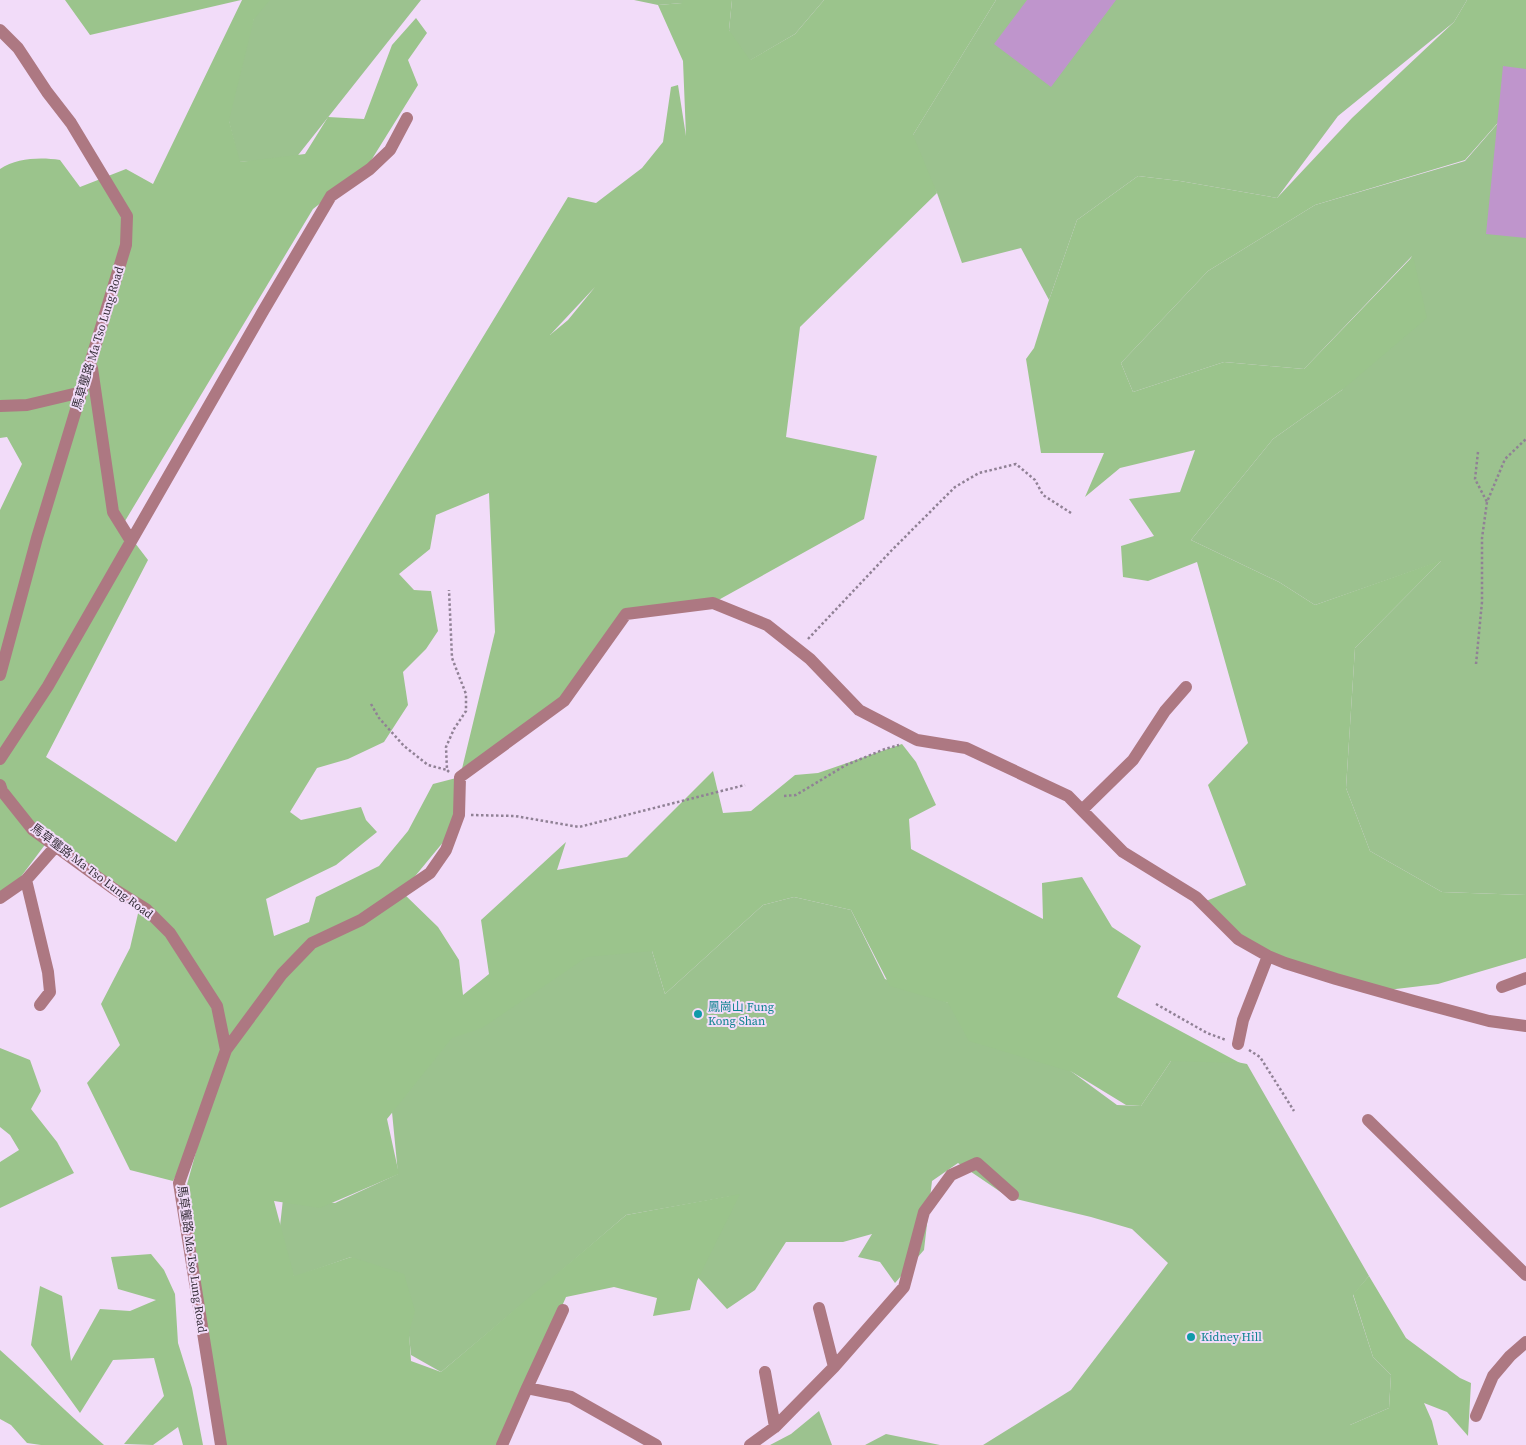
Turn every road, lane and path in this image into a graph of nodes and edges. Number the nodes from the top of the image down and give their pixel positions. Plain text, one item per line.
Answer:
1 (0, 30) edge
2 (407, 118) dead end
3 (91, 362) junction
4 (82, 392) junction
5 (0, 406) edge
6 (1526, 439) edge
7 (1478, 452) dead end
8 (1487, 502) junction
9 (1071, 513) dead end
10 (131, 541) junction
11 (449, 590) dead end
12 (798, 649) junction
13 (1476, 664) dead end
14 (0, 675) edge
15 (1186, 686) dead end
16 (371, 704) dead end
17 (917, 740) junction
18 (0, 759) edge
19 (448, 770) junction
20 (460, 777) junction
21 (0, 784) edge
22 (745, 785) dead end
23 (784, 796) dead end
24 (1082, 810) junction
25 (459, 814) junction
26 (56, 846) junction
27 (26, 880) junction
28 (0, 898) edge
29 (1268, 956) junction
30 (1526, 978) edge
31 (1502, 987) dead end
32 (1156, 1004) dead end
33 (40, 1005) dead end
34 (1526, 1026) edge
35 (1238, 1044) junction
36 (226, 1050) junction
37 (1294, 1111) dead end
38 (1368, 1120) dead end
39 (1013, 1195) dead end
40 (1526, 1275) edge
41 (819, 1308) dead end
42 (563, 1310) dead end
43 (1526, 1342) edge
44 (834, 1367) junction
45 (764, 1372) dead end
46 (527, 1388) junction
47 (1476, 1416) dead end
48 (775, 1427) junction
49 (221, 1445) edge
50 (502, 1445) edge
51 (656, 1445) edge
52 (750, 1445) edge

1 - 3 street, 馬草壟路 Ma Tso Lung Road
2 - 10 street
3 - 4 street, 馬草壟路 Ma Tso Lung Road
3 - 10 street
4 - 5 street
4 - 14 street, 馬草壟路 Ma Tso Lung Road
6 - 8 path
7 - 8 path
8 - 13 path
9 - 12 path
10 - 18 street
11 - 19 path
12 - 17 street
12 - 20 street
15 - 24 street
16 - 19 path
17 - 23 path
17 - 24 street
19 - 20 path
20 - 25 street
21 - 26 street, 馬草壟路 Ma Tso Lung Road
22 - 25 path
24 - 29 street
25 - 36 street
26 - 27 street
26 - 36 street, 馬草壟路 Ma Tso Lung Road
27 - 28 street
27 - 33 street
29 - 34 street
29 - 35 street
30 - 31 street
32 - 35 path
35 - 37 path
36 - 49 street, 馬草壟路 Ma Tso Lung Road
38 - 40 street
39 - 44 street
41 - 44 street
42 - 46 street
43 - 47 street
44 - 48 street
45 - 48 street
46 - 50 street
46 - 51 street
48 - 52 street

